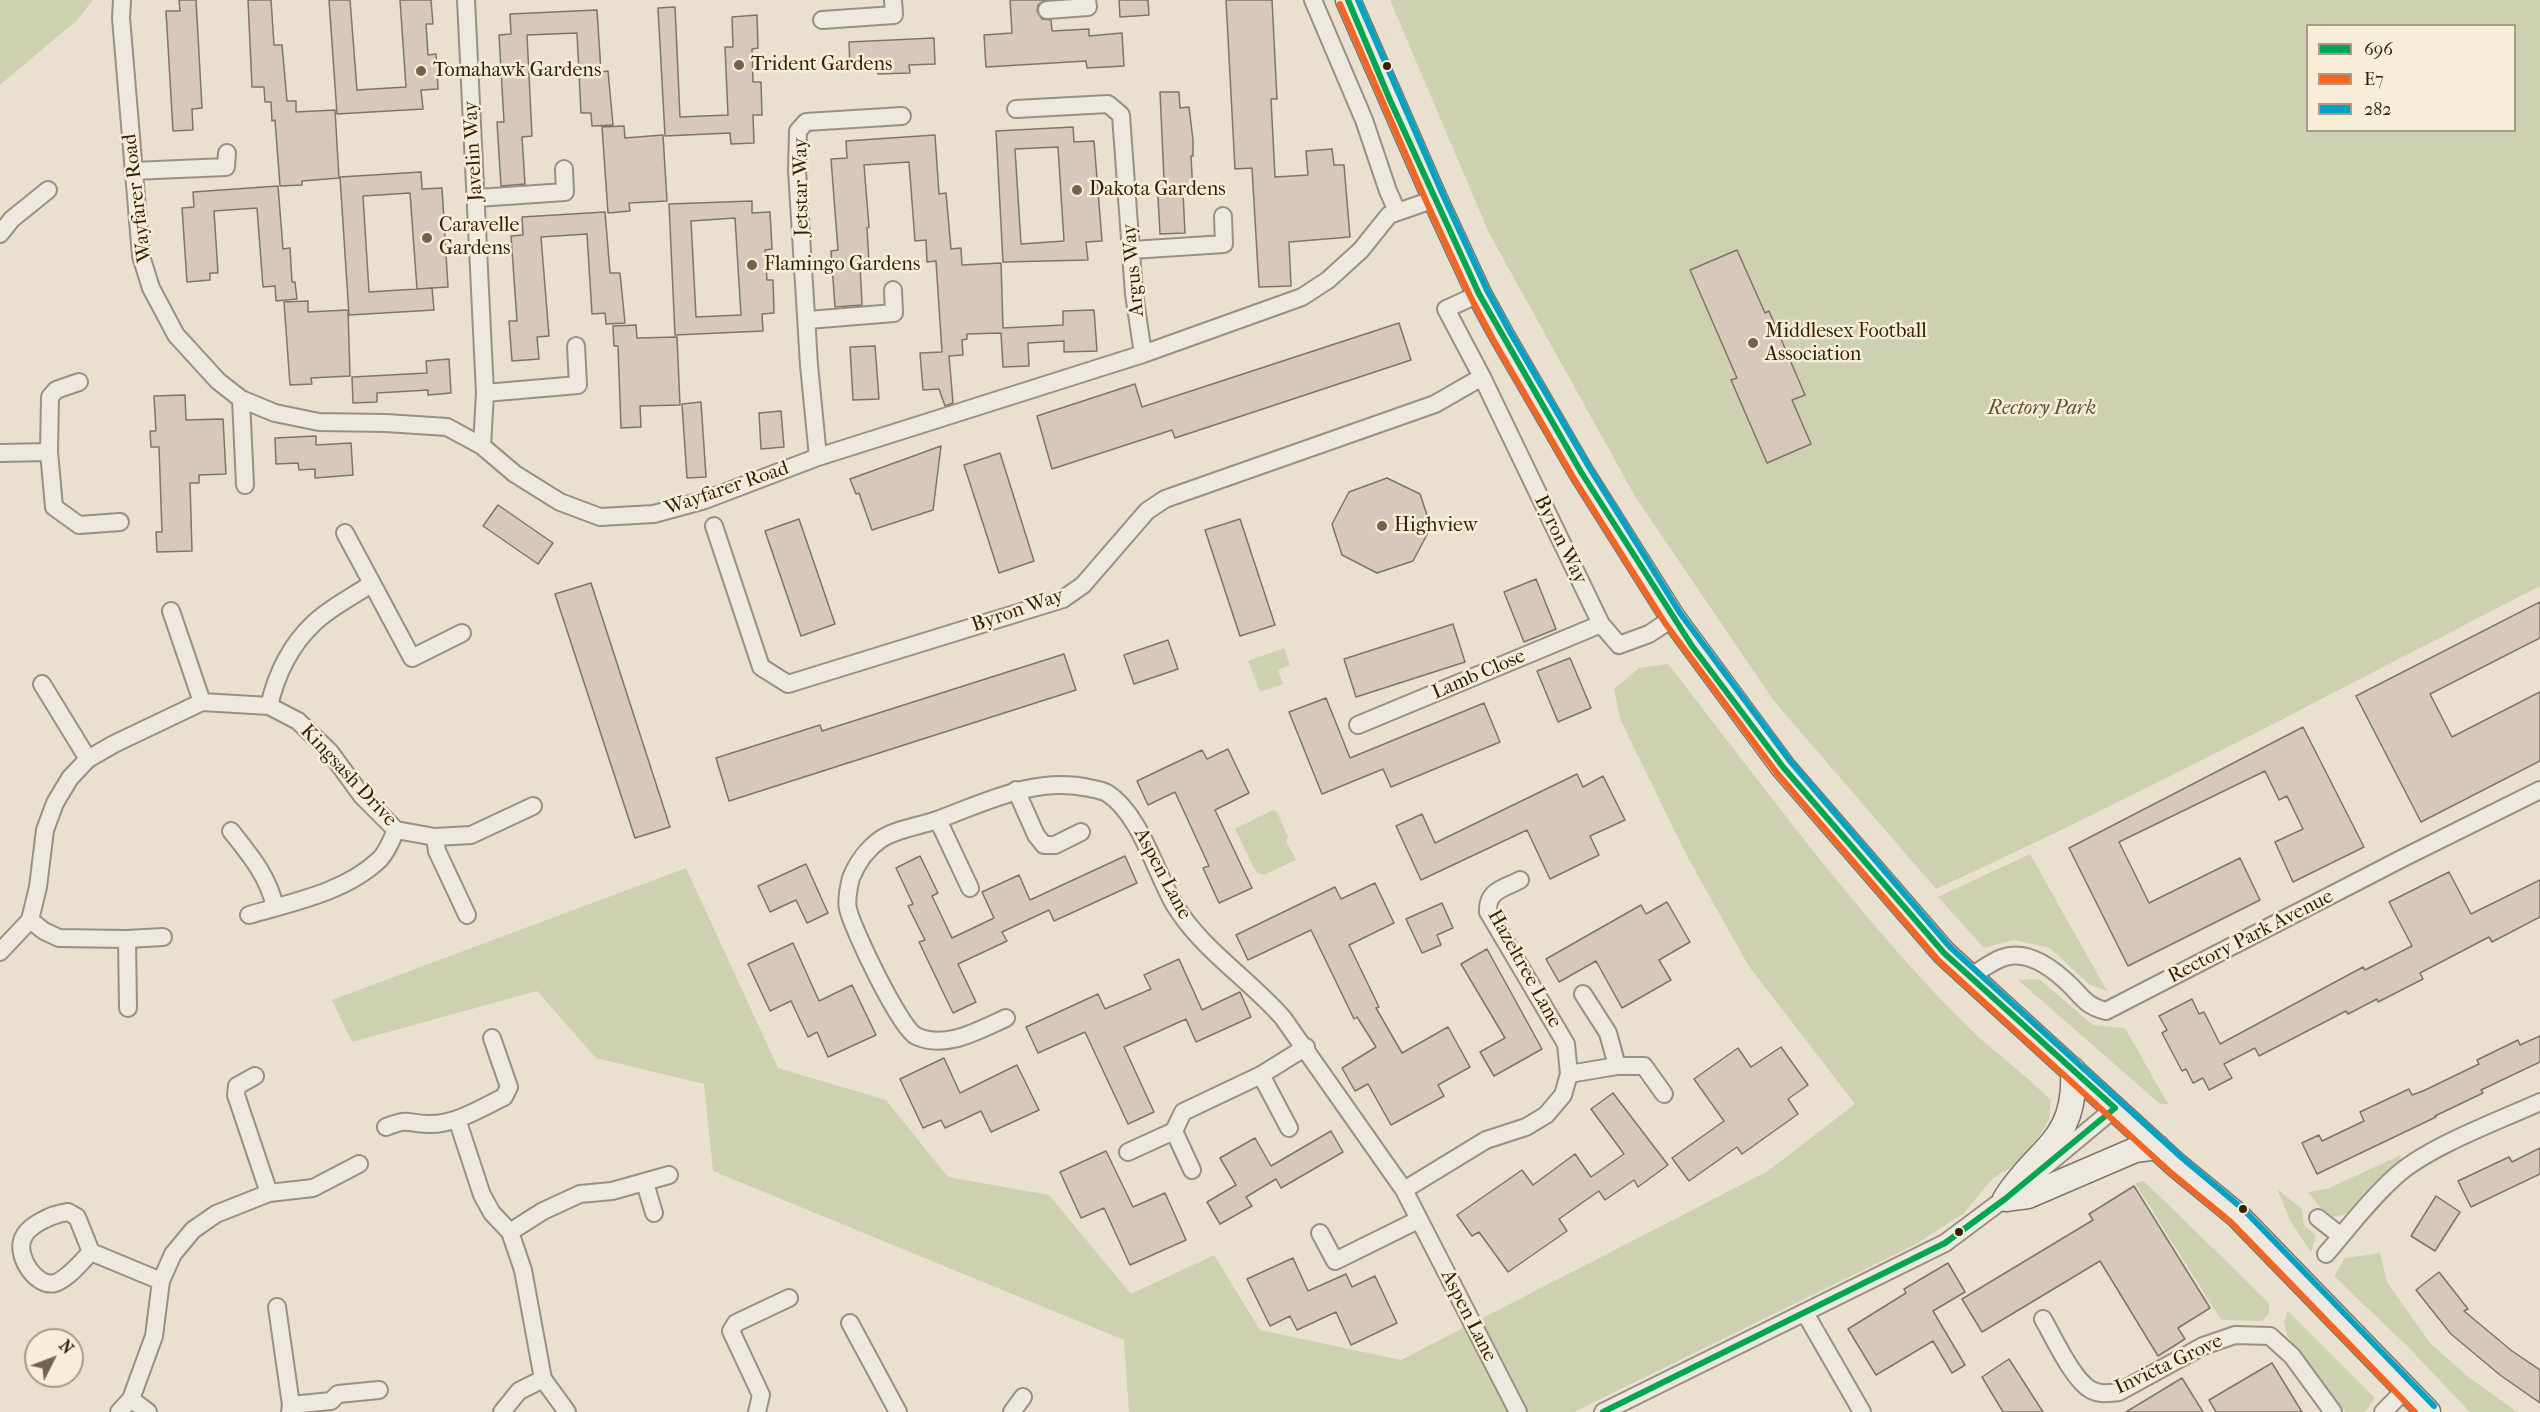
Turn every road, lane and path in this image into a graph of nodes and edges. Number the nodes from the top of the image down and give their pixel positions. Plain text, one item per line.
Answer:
1 (122, 0) edge
2 (466, 0) edge
3 (893, 0) edge
4 (1088, 0) edge
5 (1313, 0) edge
6 (1348, 0) edge
7 (1047, 10) dead end
8 (822, 20) dead end
9 (1016, 109) dead end
10 (902, 116) dead end
11 (227, 153) dead end
12 (564, 169) dead end
13 (133, 171) junction
14 (48, 190) dead end
15 (477, 198) junction
16 (1435, 199) junction
17 (1397, 211) junction
18 (1223, 216) dead end
19 (0, 234) edge
20 (1132, 250) junction
21 (893, 290) dead end
22 (1479, 294) junction
23 (808, 320) junction
24 (576, 346) dead end
25 (1143, 354) junction
26 (1482, 377) junction
27 (79, 382) dead end
28 (484, 393) junction
29 (241, 399) junction
30 (482, 446) junction
31 (49, 452) junction
32 (0, 453) edge
33 (818, 457) junction
34 (245, 485) dead end
35 (120, 522) dead end
36 (714, 526) dead end
37 (345, 533) dead end
38 (371, 584) junction
39 (171, 611) dead end
40 (1673, 618) junction
41 (1601, 624) junction
42 (462, 633) dead end
43 (42, 684) dead end
44 (202, 702) junction
45 (269, 706) junction
46 (1358, 725) dead end
47 (88, 759) junction
48 (1016, 790) junction
49 (2540, 790) edge
50 (533, 806) dead end
51 (938, 820) junction
52 (396, 830) junction
53 (231, 831) dead end
54 (1081, 832) dead end
55 (435, 837) junction
56 (1520, 880) dead end
57 (970, 888) dead end
58 (275, 907) junction
59 (249, 915) dead end
60 (467, 915) dead end
61 (30, 920) junction
62 (163, 937) dead end
63 (128, 939) junction
64 (0, 952) edge
65 (1969, 977) junction
66 (1583, 994) dead end
67 (128, 1008) dead end
68 (1006, 1018) dead end
69 (492, 1038) dead end
70 (1306, 1047) junction
71 (1617, 1066) junction
72 (2073, 1070) junction
73 (1569, 1074) junction
74 (1261, 1075) junction
75 (255, 1076) dead end
76 (1664, 1094) dead end
77 (2540, 1102) edge
78 (2115, 1108) junction
79 (457, 1119) junction
80 (386, 1127) dead end
81 (1289, 1128) dead end
82 (1174, 1131) junction
83 (2157, 1147) junction
84 (1128, 1152) dead end
85 (359, 1164) dead end
86 (1192, 1170) dead end
87 (669, 1175) dead end
88 (645, 1183) junction
89 (1404, 1190) junction
90 (269, 1193) junction
91 (2005, 1199) junction
92 (654, 1213) dead end
93 (2318, 1218) dead end
94 (1418, 1220) junction
95 (510, 1232) junction
96 (1320, 1233) dead end
97 (2341, 1236) junction
98 (91, 1252) junction
99 (2326, 1254) dead end
100 (161, 1281) junction
101 (789, 1298) dead end
102 (277, 1307) dead end
103 (1805, 1313) junction
104 (2043, 1319) dead end
105 (850, 1323) dead end
106 (543, 1379) junction
107 (2406, 1389) junction
108 (379, 1390) dead end
109 (1023, 1396) dead end
110 (131, 1399) junction
111 (290, 1409) edge
112 (119, 1412) edge
113 (148, 1412) edge
114 (502, 1412) edge
115 (567, 1412) edge
116 (758, 1412) edge
117 (898, 1412) edge
118 (1012, 1412) edge
119 (1518, 1412) edge
120 (1603, 1412) edge
121 (1862, 1412) edge
122 (2333, 1412) edge
123 (2383, 1412) edge
124 (2428, 1412) edge

1 - 13 street, Wayfarer Road
2 - 15 street, Javelin Way
3 - 8 street
4 - 7 street
5 - 17 street
6 - 16 main road
9 - 20 street, Argus Way
10 - 23 street, Jetstar Way
11 - 13 street
12 - 15 street
13 - 29 street, Wayfarer Road
14 - 19 street
15 - 28 street, Javelin Way
16 - 17 street, Wayfarer Road
16 - 22 main road
17 - 25 street, Wayfarer Road
18 - 20 street
20 - 25 street, Argus Way
21 - 23 street
22 - 26 street, Byron Way
22 - 40 main road
23 - 33 street, Jetstar Way
24 - 28 street
25 - 33 street, Wayfarer Road
26 - 36 street, Byron Way
26 - 41 street, Byron Way
27 - 31 street
28 - 30 street, Javelin Way
29 - 30 street, Wayfarer Road
29 - 34 street
30 - 33 street, Wayfarer Road
31 - 32 street
31 - 35 street
37 - 38 street
38 - 42 street
38 - 45 street
39 - 44 street
40 - 41 street, Byron Way
40 - 65 main road
41 - 46 street, Lamb Close
43 - 47 street
44 - 45 street, Kingsash Drive
44 - 47 street, Kingsash Drive
45 - 52 street, Kingsash Drive
47 - 61 street, Kingsash Drive
48 - 51 street, Aspen Lane
48 - 54 street
48 - 70 street, Aspen Lane
49 - 65 street, Rectory Park Avenue
50 - 55 street, Kingsash Drive
51 - 57 street
51 - 68 street, Aspen Lane
52 - 55 street, Kingsash Drive
52 - 58 street
53 - 58 street
55 - 60 street
56 - 73 street, Hazeltree Lane
58 - 59 street
61 - 63 street
61 - 64 street, Kingsash Drive
62 - 63 street
63 - 67 street
65 - 72 main road
66 - 71 street, Hazeltree Lane
69 - 79 street
70 - 74 street
70 - 89 street, Aspen Lane
71 - 73 street
71 - 76 street
72 - 78 main road
72 - 91 main road
73 - 89 street, Hazeltree Lane
74 - 81 street
74 - 82 street
75 - 90 street
77 - 97 street
78 - 83 main road
78 - 91 street
79 - 80 street
79 - 95 street
82 - 84 street
82 - 86 street
83 - 91 main road
83 - 107 main road
85 - 90 street
87 - 88 street
88 - 92 street
88 - 95 street
89 - 94 street, Aspen Lane
90 - 100 street
91 - 103 street
93 - 97 street
94 - 96 street
94 - 119 street, Aspen Lane
95 - 106 street
97 - 99 street
98 - 98 street
98 - 100 street
100 - 110 street
101 - 116 street
102 - 111 street
103 - 120 street
103 - 121 street
104 - 122 street, Invicta Grove
105 - 117 street
106 - 114 street
106 - 115 street
107 - 123 street
107 - 124 main road
108 - 111 street
109 - 118 street
110 - 112 street
110 - 113 street

